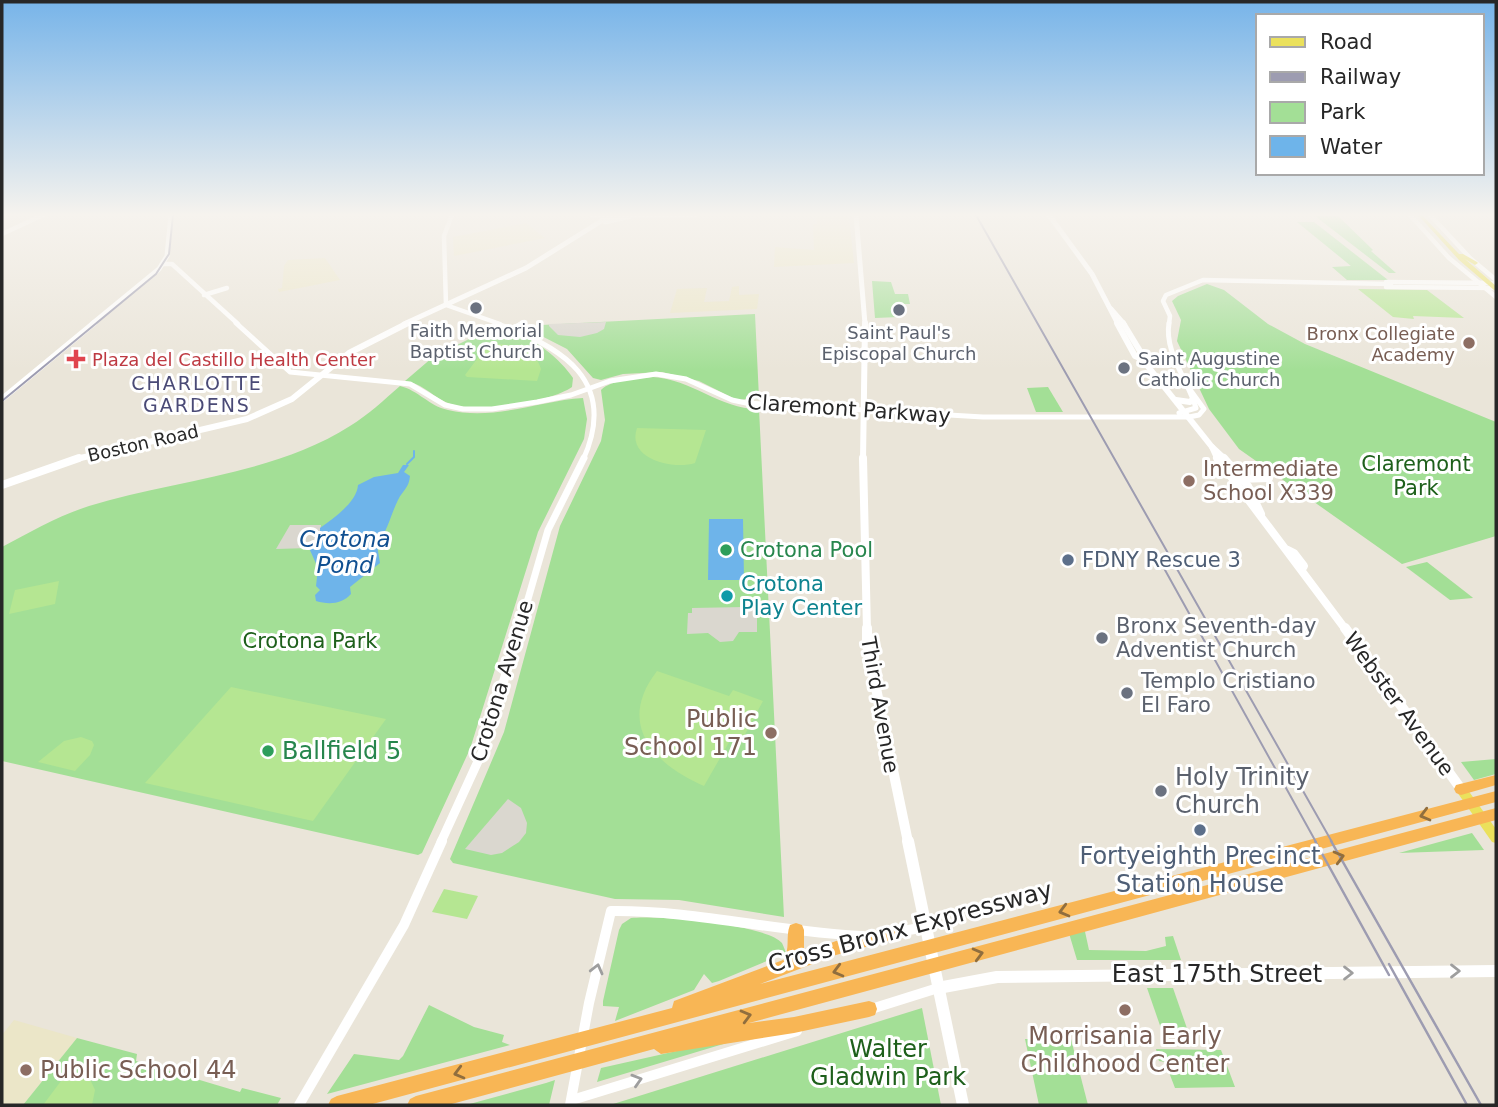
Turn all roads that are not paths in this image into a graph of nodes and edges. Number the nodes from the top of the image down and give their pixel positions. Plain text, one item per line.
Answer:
1 (160, 267) edge
2 (163, 267) edge
3 (445, 267) edge
4 (528, 267) edge
5 (861, 267) edge
6 (1081, 267) edge
7 (1085, 267) edge
8 (1459, 267) edge
9 (1468, 267) edge
10 (1479, 267) edge
11 (1092, 277) junction
12 (1309, 282) junction
13 (1477, 282) junction
14 (1496, 282) edge
15 (1344, 284) junction
16 (1392, 285) dead end
17 (1486, 285) junction
18 (227, 288) dead end
19 (1496, 288) edge
20 (204, 295) junction
21 (1496, 297) edge
22 (446, 305) junction
23 (524, 322) dead end
24 (519, 330) junction
25 (322, 375) junction
26 (590, 387) junction
27 (1191, 391) junction
28 (2, 399) edge
29 (1193, 399) junction
30 (1176, 400) junction
31 (862, 410) junction
32 (1187, 415) junction
33 (1269, 478) dead end
34 (1235, 479) junction
35 (2, 485) edge
36 (1496, 780) edge
37 (1461, 789) junction
38 (1494, 797) edge
39 (1496, 814) edge
40 (1496, 838) edge
41 (925, 927) junction
42 (796, 930) junction
43 (888, 934) junction
44 (785, 969) junction
45 (1496, 971) edge
46 (938, 988) junction
47 (869, 1009) junction
48 (615, 1031) junction
49 (610, 1053) junction
50 (571, 1102) edge
51 (301, 1103) edge
52 (337, 1105) edge
53 (416, 1105) edge
54 (963, 1105) edge

1 - 28 main road
2 - 20 street, Claremont Parkway
3 - 22 street
4 - 22 main road, Boston Road
5 - 31 main road, Third Avenue
6 - 11 main road, Webster Avenue
7 - 11 main road, Webster Avenue
8 - 13 street
9 - 17 main road
10 - 14 street
11 - 30 main road, Webster Avenue
12 - 15 street
12 - 17 street
12 - 27 street
13 - 15 street
13 - 17 street
14 - 17 street
15 - 16 street
17 - 19 main road
17 - 21 street
18 - 20 street
20 - 25 street, Claremont Parkway
22 - 24 street
22 - 25 main road, Boston Road
23 - 24 street
24 - 26 street
25 - 26 street, Claremont Parkway
25 - 35 main road, Boston Road
26 - 31 street, Claremont Parkway
26 - 51 street, Crotona Avenue
27 - 29 street
27 - 32 street
29 - 30 main road
29 - 32 street
30 - 32 main road, Webster Avenue
31 - 32 street, Claremont Parkway
31 - 41 main road, Third Avenue
32 - 34 main road, Webster Avenue
33 - 34 main road
34 - 37 main road, Webster Avenue
36 - 37 highway
37 - 40 main road, Webster Avenue
38 -> 48 highway, Cross Bronx Expressway
49 -> 39 highway, Cross Bronx Expressway
41 - 43 street
41 - 46 main road, Third Avenue
42 - 43 street
42 - 44 highway
50 -> 42 street
43 - 44 highway
44 - 48 highway
46 -> 45 main road, East 175th Street
46 - 47 street
46 - 54 main road, Third Avenue
47 - 49 highway
50 -> 47 street
48 -> 52 highway, Cross Bronx Expressway
49 - 53 highway, Cross Bronx Expressway

